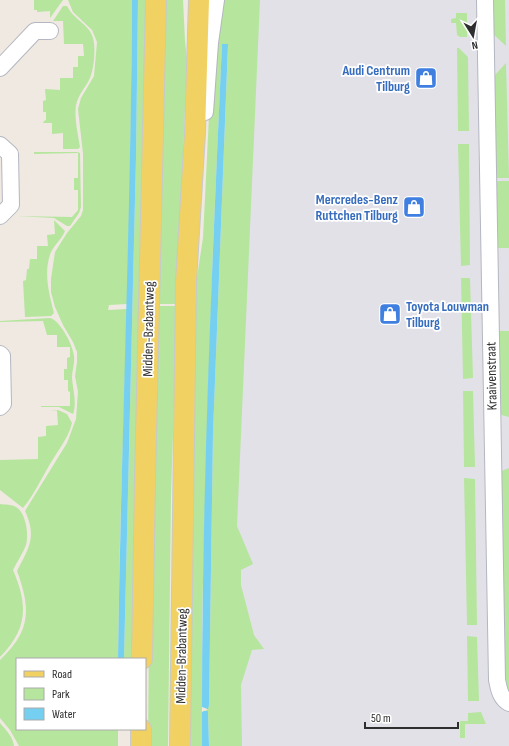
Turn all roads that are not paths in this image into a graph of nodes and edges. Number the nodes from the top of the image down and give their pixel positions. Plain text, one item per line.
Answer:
1 (156, 0) edge
2 (199, 0) edge
3 (216, 0) edge
4 (485, 0) edge
5 (50, 31) dead end
6 (0, 68) edge
7 (195, 134) junction
8 (0, 145) edge
9 (0, 216) edge
10 (0, 354) edge
11 (0, 407) edge
12 (142, 658) edge
13 (507, 702) edge
14 (141, 730) edge
15 (141, 746) edge
16 (180, 746) edge

1 - 12 main road, Midden-Brabantweg
2 - 7 main road, Midden-Brabantweg
3 - 7 street, Midden-Brabantweg
4 - 13 street, Kraaivenstraat
5 - 6 street
7 - 16 main road, Midden-Brabantweg
8 - 9 street
10 - 11 street
14 - 15 main road

